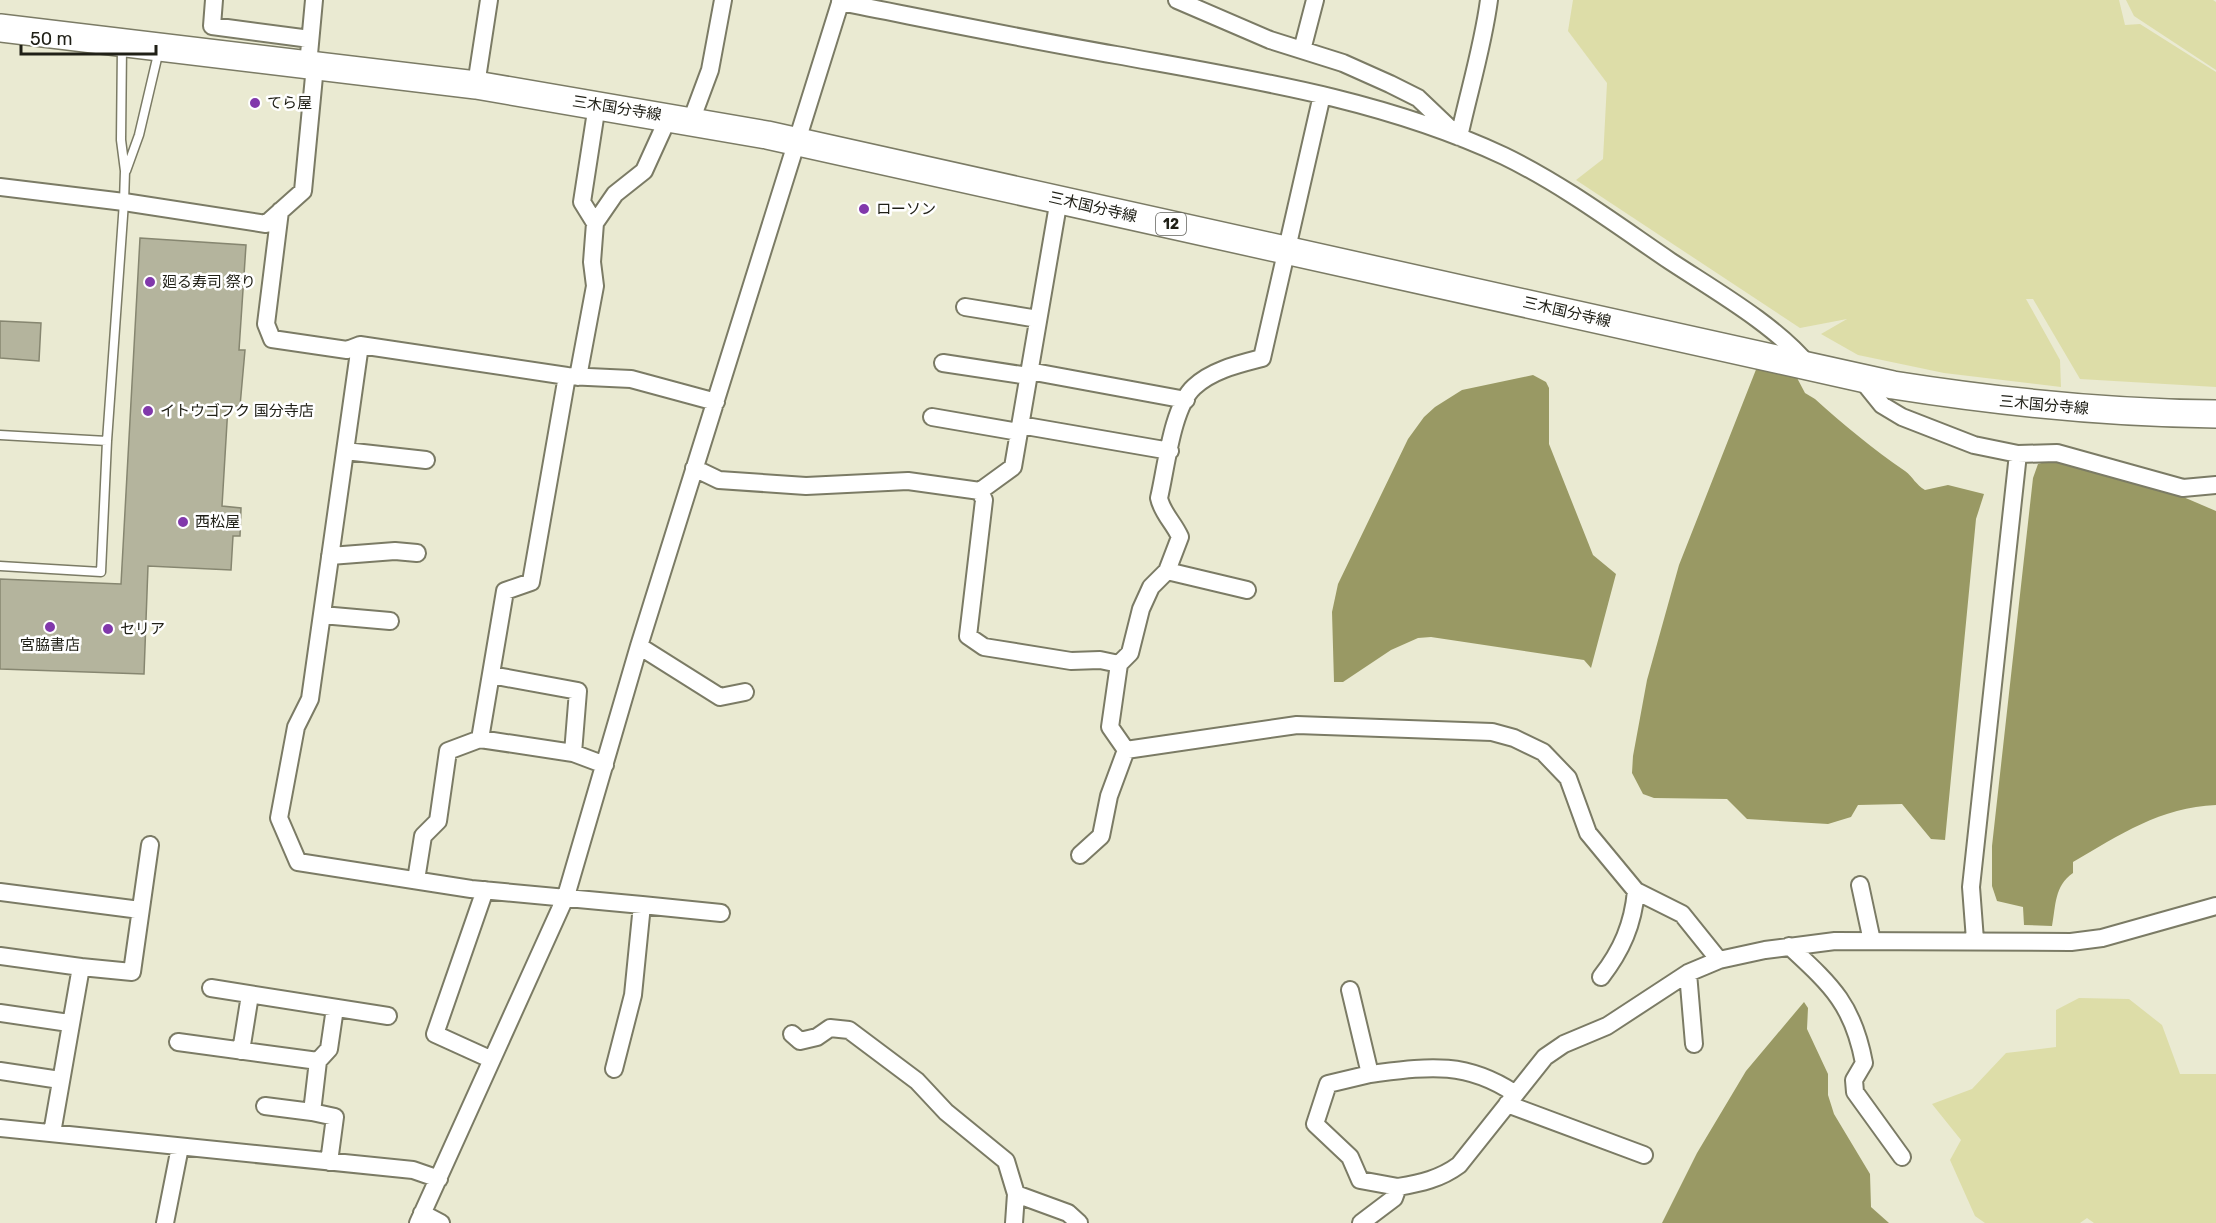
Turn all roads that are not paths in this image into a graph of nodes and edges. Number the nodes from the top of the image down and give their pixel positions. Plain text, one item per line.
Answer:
1 (214, 0) edge
2 (314, 0) edge
3 (489, 0) edge
4 (723, 0) edge
5 (1177, 0) edge
6 (1315, 0) edge
7 (1489, 0) edge
8 (841, 1) edge
9 (0, 28) edge
10 (122, 42) junction
11 (159, 47) junction
12 (1302, 50) junction
13 (311, 57) junction
14 (476, 85) junction
15 (1322, 95) junction
16 (597, 105) junction
17 (680, 119) junction
18 (1459, 137) junction
19 (797, 142) junction
20 (125, 171) junction
21 (0, 187) edge
22 (1059, 199) junction
23 (124, 202) junction
24 (280, 211) junction
25 (595, 224) junction
26 (1287, 250) junction
27 (965, 307) dead end
28 (1038, 318) junction
29 (360, 345) junction
30 (943, 363) dead end
31 (1809, 366) junction
32 (1029, 373) junction
33 (572, 376) junction
34 (1861, 379) junction
35 (1186, 400) junction
36 (716, 402) junction
37 (2216, 414) edge
38 (932, 417) dead end
39 (1019, 428) junction
40 (0, 435) edge
41 (107, 441) junction
42 (345, 451) junction
43 (1170, 451) junction
44 (2018, 454) junction
45 (426, 460) dead end
46 (693, 468) junction
47 (2216, 485) edge
48 (980, 491) junction
49 (417, 553) dead end
50 (330, 556) junction
51 (0, 566) edge
52 (1167, 571) junction
53 (1247, 590) dead end
54 (321, 615) junction
55 (390, 621) dead end
56 (639, 646) junction
57 (1119, 664) junction
58 (491, 675) junction
59 (745, 692) dead end
60 (480, 739) junction
61 (1126, 750) junction
62 (573, 753) junction
63 (605, 765) junction
64 (150, 845) dead end
65 (1080, 855) dead end
66 (416, 880) junction
67 (1860, 885) dead end
68 (485, 890) junction
69 (1636, 891) junction
70 (0, 892) edge
71 (566, 896) junction
72 (642, 905) junction
73 (2216, 906) edge
74 (140, 910) junction
75 (721, 913) dead end
76 (1975, 940) junction
77 (1872, 941) junction
78 (1789, 946) junction
79 (0, 956) edge
80 (1719, 960) junction
81 (81, 967) junction
82 (1688, 973) junction
83 (1601, 976) dead end
84 (211, 988) dead end
85 (1350, 990) dead end
86 (250, 995) junction
87 (334, 1008) junction
88 (0, 1013) edge
89 (388, 1016) dead end
90 (69, 1023) junction
91 (792, 1034) dead end
92 (178, 1042) dead end
93 (1694, 1044) dead end
94 (241, 1051) junction
95 (490, 1059) junction
96 (318, 1061) junction
97 (614, 1069) dead end
98 (0, 1071) edge
99 (1370, 1074) junction
100 (60, 1080) junction
101 (1510, 1099) junction
102 (265, 1106) dead end
103 (312, 1112) junction
104 (0, 1128) edge
105 (52, 1133) junction
106 (180, 1147) junction
107 (1644, 1155) dead end
108 (1902, 1157) dead end
109 (330, 1162) junction
110 (439, 1179) junction
111 (1398, 1187) junction
112 (1016, 1194) junction
113 (420, 1218) edge
114 (165, 1223) edge
115 (441, 1223) edge
116 (1014, 1223) edge
117 (1079, 1223) edge
118 (1360, 1223) edge

1 - 13 street
2 - 13 street
3 - 14 street
4 - 17 street
5 - 12 street
6 - 12 street
7 - 18 street
8 - 15 street
8 - 19 street
9 - 10 main road, 三木国分寺線 / 12
10 - 11 main road, 三木国分寺線 / 12
10 - 20 lane
11 - 13 main road, 三木国分寺線 / 12
11 - 20 lane
12 - 18 street
13 - 14 main road, 三木国分寺線 / 12
13 - 24 street
14 - 16 main road, 三木国分寺線 / 12
15 - 18 street
15 - 26 street
16 - 17 main road, 三木国分寺線 / 12
16 - 25 street
17 - 19 main road, 三木国分寺線 / 12
17 - 25 street
18 - 31 street
19 - 22 main road, 三木国分寺線 / 12
19 - 36 street
20 - 23 lane
21 - 23 street
22 - 26 main road, 三木国分寺線 / 12
22 - 28 street
23 - 24 street
23 - 41 lane
24 - 29 street
25 - 33 street
26 - 31 main road, 三木国分寺線 / 12
26 - 35 street
27 - 28 street
28 - 32 street
29 - 33 street
29 - 42 street
30 - 32 street
31 - 34 main road, 三木国分寺線 / 12
32 - 35 street
32 - 39 street
33 - 36 street
33 - 58 street
34 - 37 main road, 三木国分寺線 / 12
34 - 44 street
35 - 43 street
36 - 46 street
38 - 39 street
39 - 43 street
39 - 48 street
40 - 41 lane
41 - 51 lane
42 - 45 street
42 - 50 street
43 - 52 street
44 - 47 street
44 - 76 street
46 - 48 street
46 - 56 street
48 - 57 street
49 - 50 street
50 - 54 street
52 - 53 street
52 - 57 street
54 - 55 street
54 - 66 street
56 - 59 street
56 - 63 street
57 - 61 street
58 - 60 street
58 - 62 street
60 - 62 street
60 - 66 street
61 - 65 street
61 - 69 street
62 - 63 street
63 - 71 street
64 - 74 street
66 - 68 street
67 - 77 street
68 - 71 street
68 - 95 street
69 - 80 street
69 - 83 street
70 - 74 street
71 - 72 street
71 - 95 street
72 - 75 street
72 - 97 street
73 - 76 street
74 - 81 street
76 - 77 street
77 - 78 street
78 - 80 street
78 - 108 street
79 - 81 street
80 - 82 street
81 - 90 street
82 - 93 street
82 - 101 street
84 - 86 street
85 - 99 street
86 - 87 street
86 - 94 street
87 - 89 street
87 - 96 street
88 - 90 street
90 - 100 street
91 - 112 street
92 - 94 street
94 - 96 street
95 - 110 street
96 - 103 street
98 - 100 street
99 - 101 street
99 - 111 street
100 - 105 street
101 - 107 street
101 - 111 street
102 - 103 street
103 - 109 street
104 - 105 street
105 - 106 street
106 - 109 street
106 - 114 street
109 - 110 street
110 - 113 street
111 - 118 street
112 - 116 street
112 - 117 street
113 - 115 street

